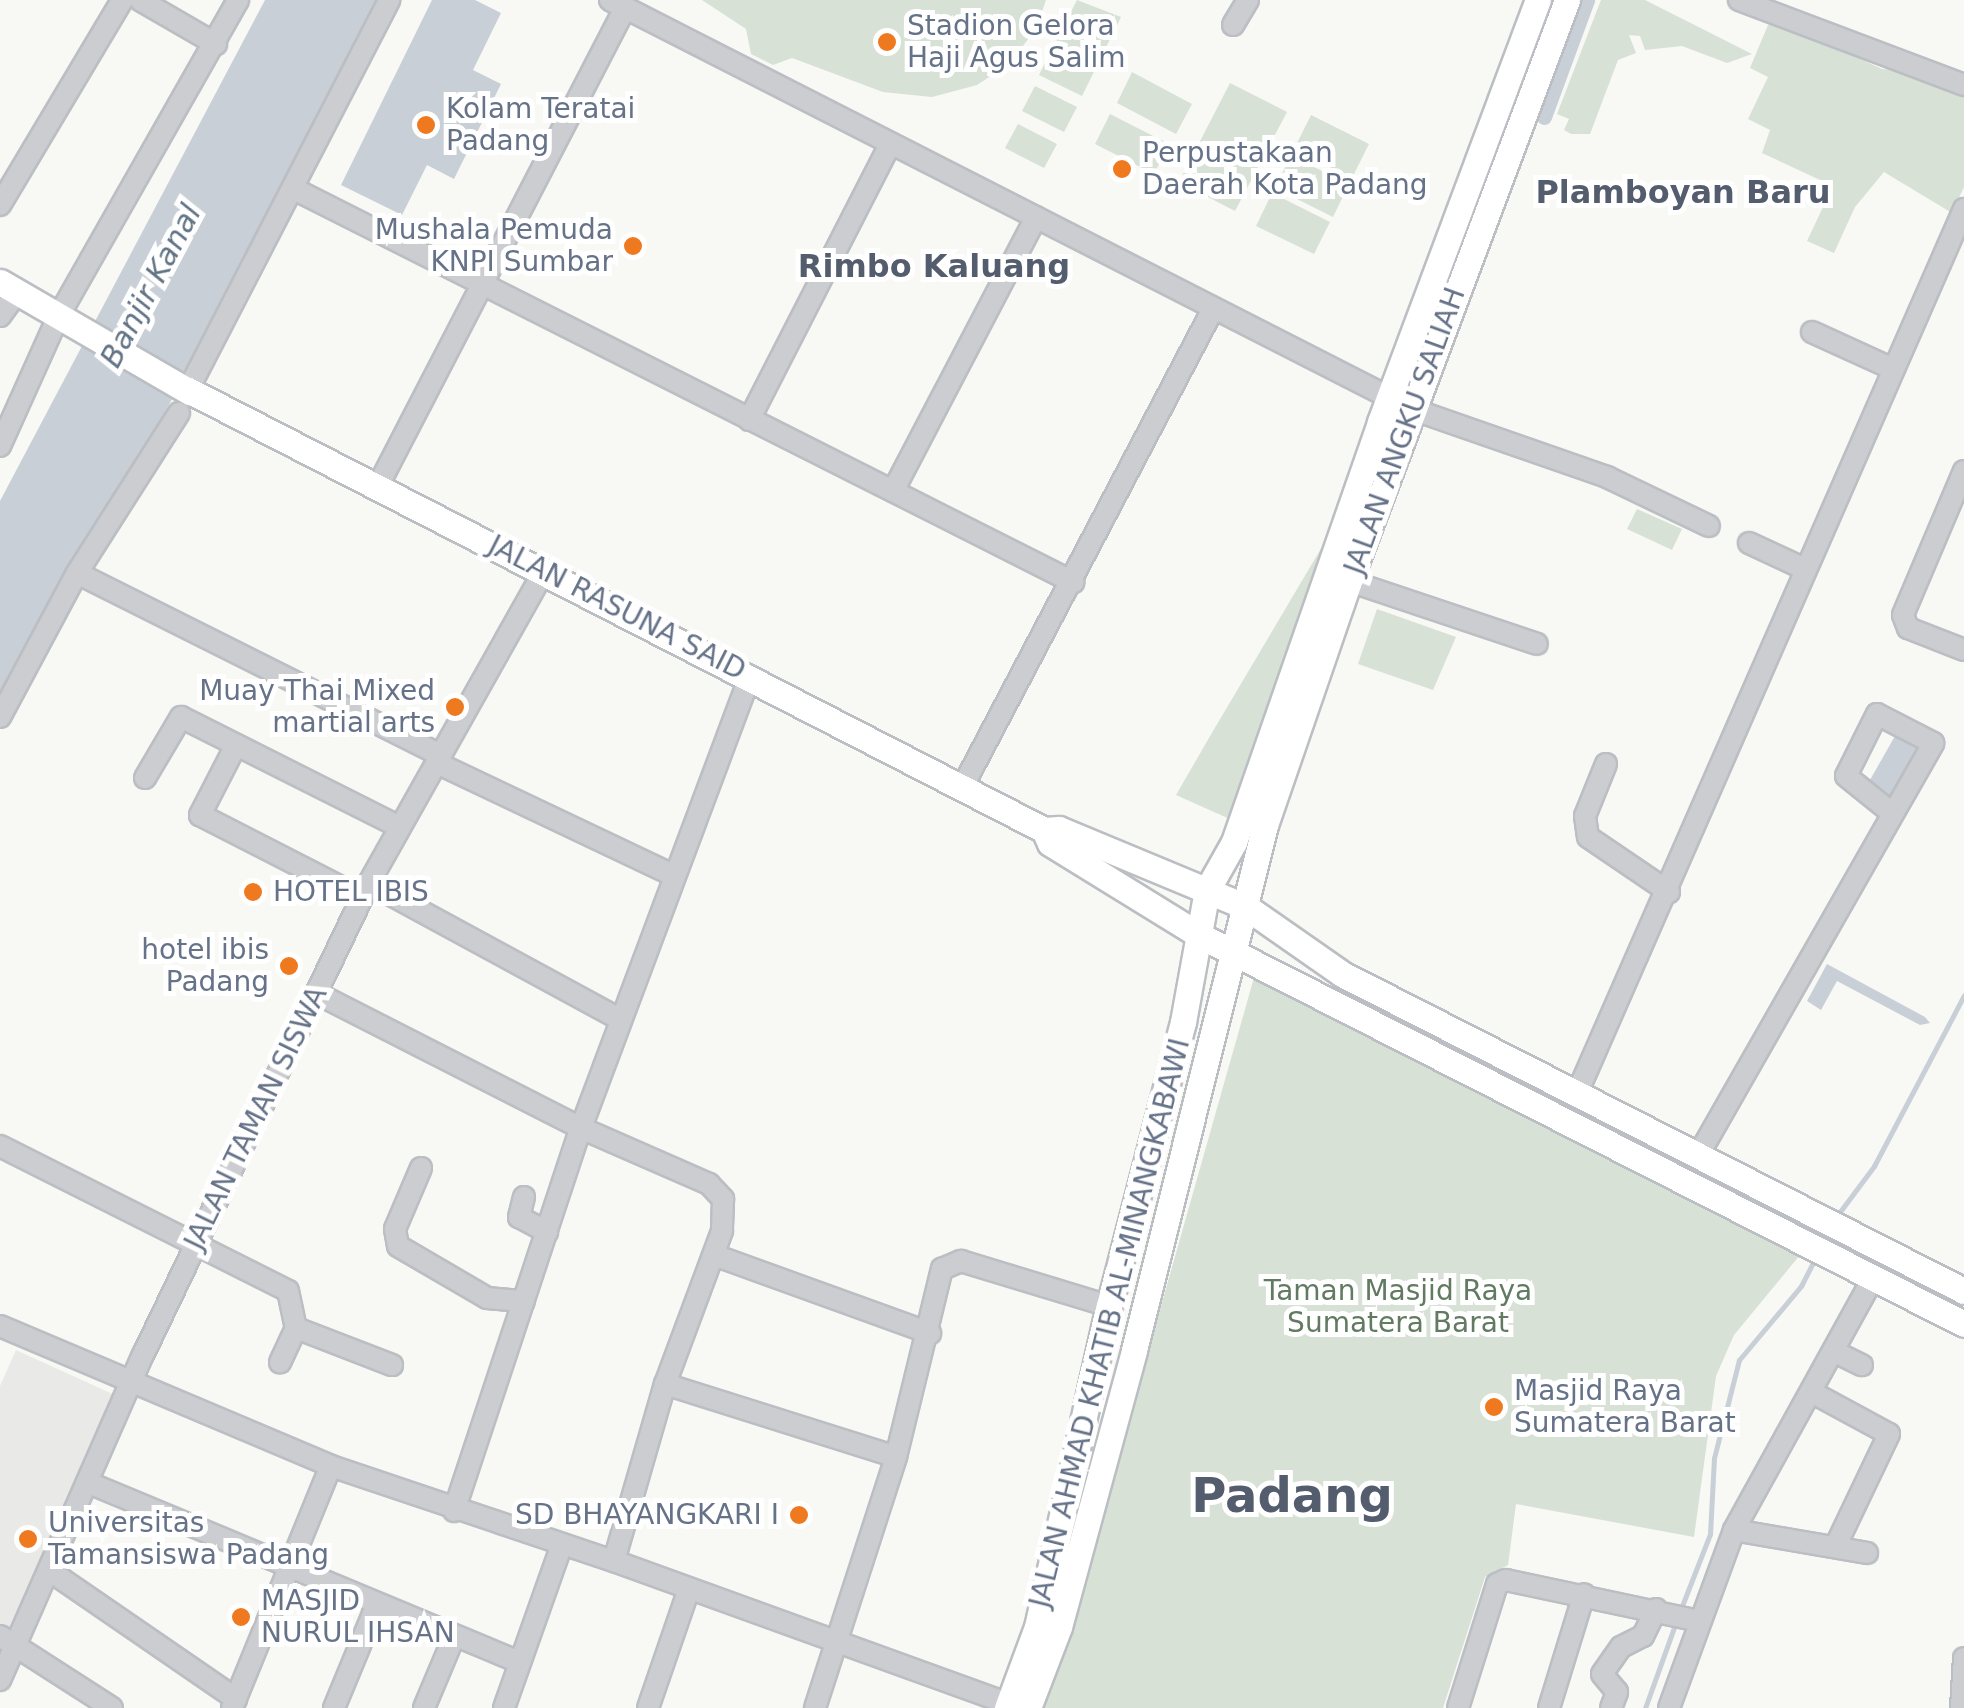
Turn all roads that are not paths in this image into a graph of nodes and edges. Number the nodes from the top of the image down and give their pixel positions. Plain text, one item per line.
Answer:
1 (122, 0) edge
2 (140, 0) edge
3 (238, 0) edge
4 (390, 0) edge
5 (1248, 0) edge
6 (1538, 0) edge
7 (1567, 0) edge
8 (1746, 1) edge
9 (617, 5) edge
10 (1234, 25) dead end
11 (216, 44) junction
12 (1964, 85) edge
13 (889, 146) junction
14 (294, 189) junction
15 (0, 205) edge
16 (1964, 209) edge
17 (1036, 217) junction
18 (482, 282) junction
19 (4, 300) edge
20 (1212, 309) junction
21 (62, 319) junction
22 (1812, 332) dead end
23 (1891, 368) junction
24 (186, 398) junction
25 (1401, 403) junction
26 (749, 420) junction
27 (0, 446) edge
28 (1964, 471) edge
29 (378, 484) junction
30 (894, 491) junction
31 (1710, 526) dead end
32 (1749, 543) dead end
33 (1805, 569) junction
34 (544, 571) junction
35 (77, 574) junction
36 (1349, 581) junction
37 (1073, 582) junction
38 (1537, 644) dead end
39 (1964, 650) edge
40 (750, 677) junction
41 (0, 717) edge
42 (236, 745) junction
43 (439, 759) junction
44 (1606, 764) dead end
45 (144, 778) dead end
46 (962, 786) junction
47 (1892, 813) junction
48 (400, 827) junction
49 (1044, 830) junction
50 (674, 875) junction
51 (365, 890) junction
52 (1207, 890) junction
53 (1669, 892) junction
54 (1246, 906) junction
55 (1199, 935) junction
56 (1234, 952) junction
57 (316, 993) junction
58 (620, 1019) junction
59 (1578, 1091) junction
60 (581, 1128) junction
61 (0, 1146) edge
62 (1698, 1154) junction
63 (421, 1168) dead end
64 (524, 1198) dead end
65 (547, 1232) junction
66 (196, 1242) junction
67 (714, 1255) junction
68 (1874, 1276) junction
69 (1964, 1291) edge
70 (524, 1301) junction
71 (1109, 1306) junction
72 (1964, 1324) edge
73 (0, 1326) edge
74 (296, 1328) junction
75 (930, 1333) junction
76 (1836, 1352) junction
77 (280, 1362) dead end
78 (392, 1365) dead end
79 (1862, 1365) dead end
80 (132, 1381) junction
81 (666, 1384) junction
82 (1814, 1394) junction
83 (896, 1456) junction
84 (331, 1466) junction
85 (89, 1483) junction
86 (454, 1511) junction
87 (1062, 1517) junction
88 (1088, 1524) junction
89 (1734, 1530) junction
90 (562, 1544) junction
91 (1836, 1547) junction
92 (1867, 1554) dead end
93 (614, 1561) junction
94 (289, 1568) junction
95 (50, 1571) junction
96 (689, 1589) junction
97 (1584, 1594) junction
98 (378, 1604) junction
99 (1678, 1615) junction
100 (453, 1639) junction
101 (8, 1640) edge
102 (836, 1642) junction
103 (1964, 1658) edge
104 (518, 1661) junction
105 (0, 1680) edge
106 (234, 1703) edge
107 (1015, 1707) edge
108 (112, 1708) edge
109 (334, 1708) edge
110 (424, 1708) edge
111 (504, 1708) edge
112 (648, 1708) edge
113 (815, 1708) edge
114 (1458, 1708) edge
115 (1549, 1708) edge
116 (1611, 1708) edge
117 (1669, 1708) edge
118 (1961, 1708) edge

1 - 15 street
2 - 11 street
3 - 11 street
4 - 14 street
5 - 10 street
6 - 25 main road, JALAN ANGKU SALIAH
7 - 25 main road, JALAN ANGKU SALIAH
8 - 12 street
9 - 13 street
9 - 18 street
11 - 21 street
13 - 17 street
13 - 26 street
14 - 18 street
14 - 24 street
16 - 23 street
17 - 20 street
17 - 30 street
18 - 26 street
18 - 29 street
19 - 21 main road, JALAN RASUNA SAID
20 - 25 street
20 - 37 street
21 - 24 main road, JALAN RASUNA SAID
21 - 27 street
22 - 23 street
23 - 33 street
24 - 29 main road, JALAN RASUNA SAID
24 - 35 street
25 - 31 street
25 - 36 main road, JALAN ANGKU SALIAH
25 - 52 main road, JALAN ANGKU SALIAH
26 - 30 street
28 - 39 street
29 - 34 main road, JALAN RASUNA SAID
30 - 37 street
32 - 33 street
33 - 53 street
34 - 40 main road, JALAN RASUNA SAID
34 - 43 street, JALAN TAMAN SISWA
35 - 41 street
35 - 43 street
36 - 38 street
36 - 54 main road, JALAN ANGKU SALIAH
37 - 46 street
40 - 46 main road, JALAN RASUNA SAID
40 - 50 street
42 - 45 street
42 - 48 street
42 - 51 street
43 - 48 street, JALAN TAMAN SISWA
43 - 50 street
44 - 53 street
46 - 49 main road, JALAN RASUNA SAID
47 - 47 street
47 - 62 street
48 - 51 street, JALAN TAMAN SISWA
49 - 52 main road
49 - 55 main road
50 - 58 street
51 - 57 street, JALAN TAMAN SISWA
51 - 58 street
52 - 54 main road
52 - 55 main road, JALAN AHMAD KHATIB AL-MINANGKABAWI
53 - 59 street
54 - 56 main road, JALAN AHMAD KHATIB AL-MINANGKABAWI
54 - 59 main road
55 - 56 main road
55 - 71 main road, JALAN AHMAD KHATIB AL-MINANGKABAWI
56 - 68 main road
56 - 88 main road, JALAN AHMAD KHATIB AL-MINANGKABAWI
57 - 60 street
57 - 66 street, JALAN TAMAN SISWA
58 - 60 street
59 - 62 main road
60 - 65 street
60 - 67 street
61 - 66 street
62 - 69 main road
63 - 70 street
64 - 65 street
65 - 70 street
66 - 74 street
66 - 80 street, JALAN TAMAN SISWA
67 - 75 street
67 - 81 street
68 - 72 main road
68 - 76 street
70 - 86 street
71 - 75 street
71 - 87 main road, JALAN AHMAD KHATIB AL-MINANGKABAWI
73 - 80 street
74 - 77 street
74 - 78 street
75 - 83 street
76 - 79 street
76 - 82 street
80 - 84 street
80 - 85 street, JALAN TAMAN SISWA
81 - 83 street
81 - 93 street
82 - 89 street
82 - 91 street
83 - 102 street
84 - 86 street
84 - 94 street
85 - 94 street
85 - 95 street, JALAN TAMAN SISWA
86 - 90 street
87 - 88 main road
87 - 107 main road, JALAN AHMAD KHATIB AL-MINANGKABAWI
88 - 107 main road, JALAN AHMAD KHATIB AL-MINANGKABAWI
89 - 91 street
89 - 99 street
90 - 93 street
90 - 104 street
91 - 92 street
93 - 96 street
94 - 98 street
94 - 106 street
95 - 101 street, JALAN TAMAN SISWA
95 - 106 street
96 - 102 street
96 - 112 street
97 - 99 street
97 - 114 street
97 - 115 street
98 - 100 street
98 - 109 street
99 - 116 street
99 - 117 street
100 - 104 street
100 - 110 street
101 - 105 street, JALAN TAMAN SISWA
101 - 108 street
102 - 107 street
102 - 113 street
103 - 118 street
104 - 111 street

